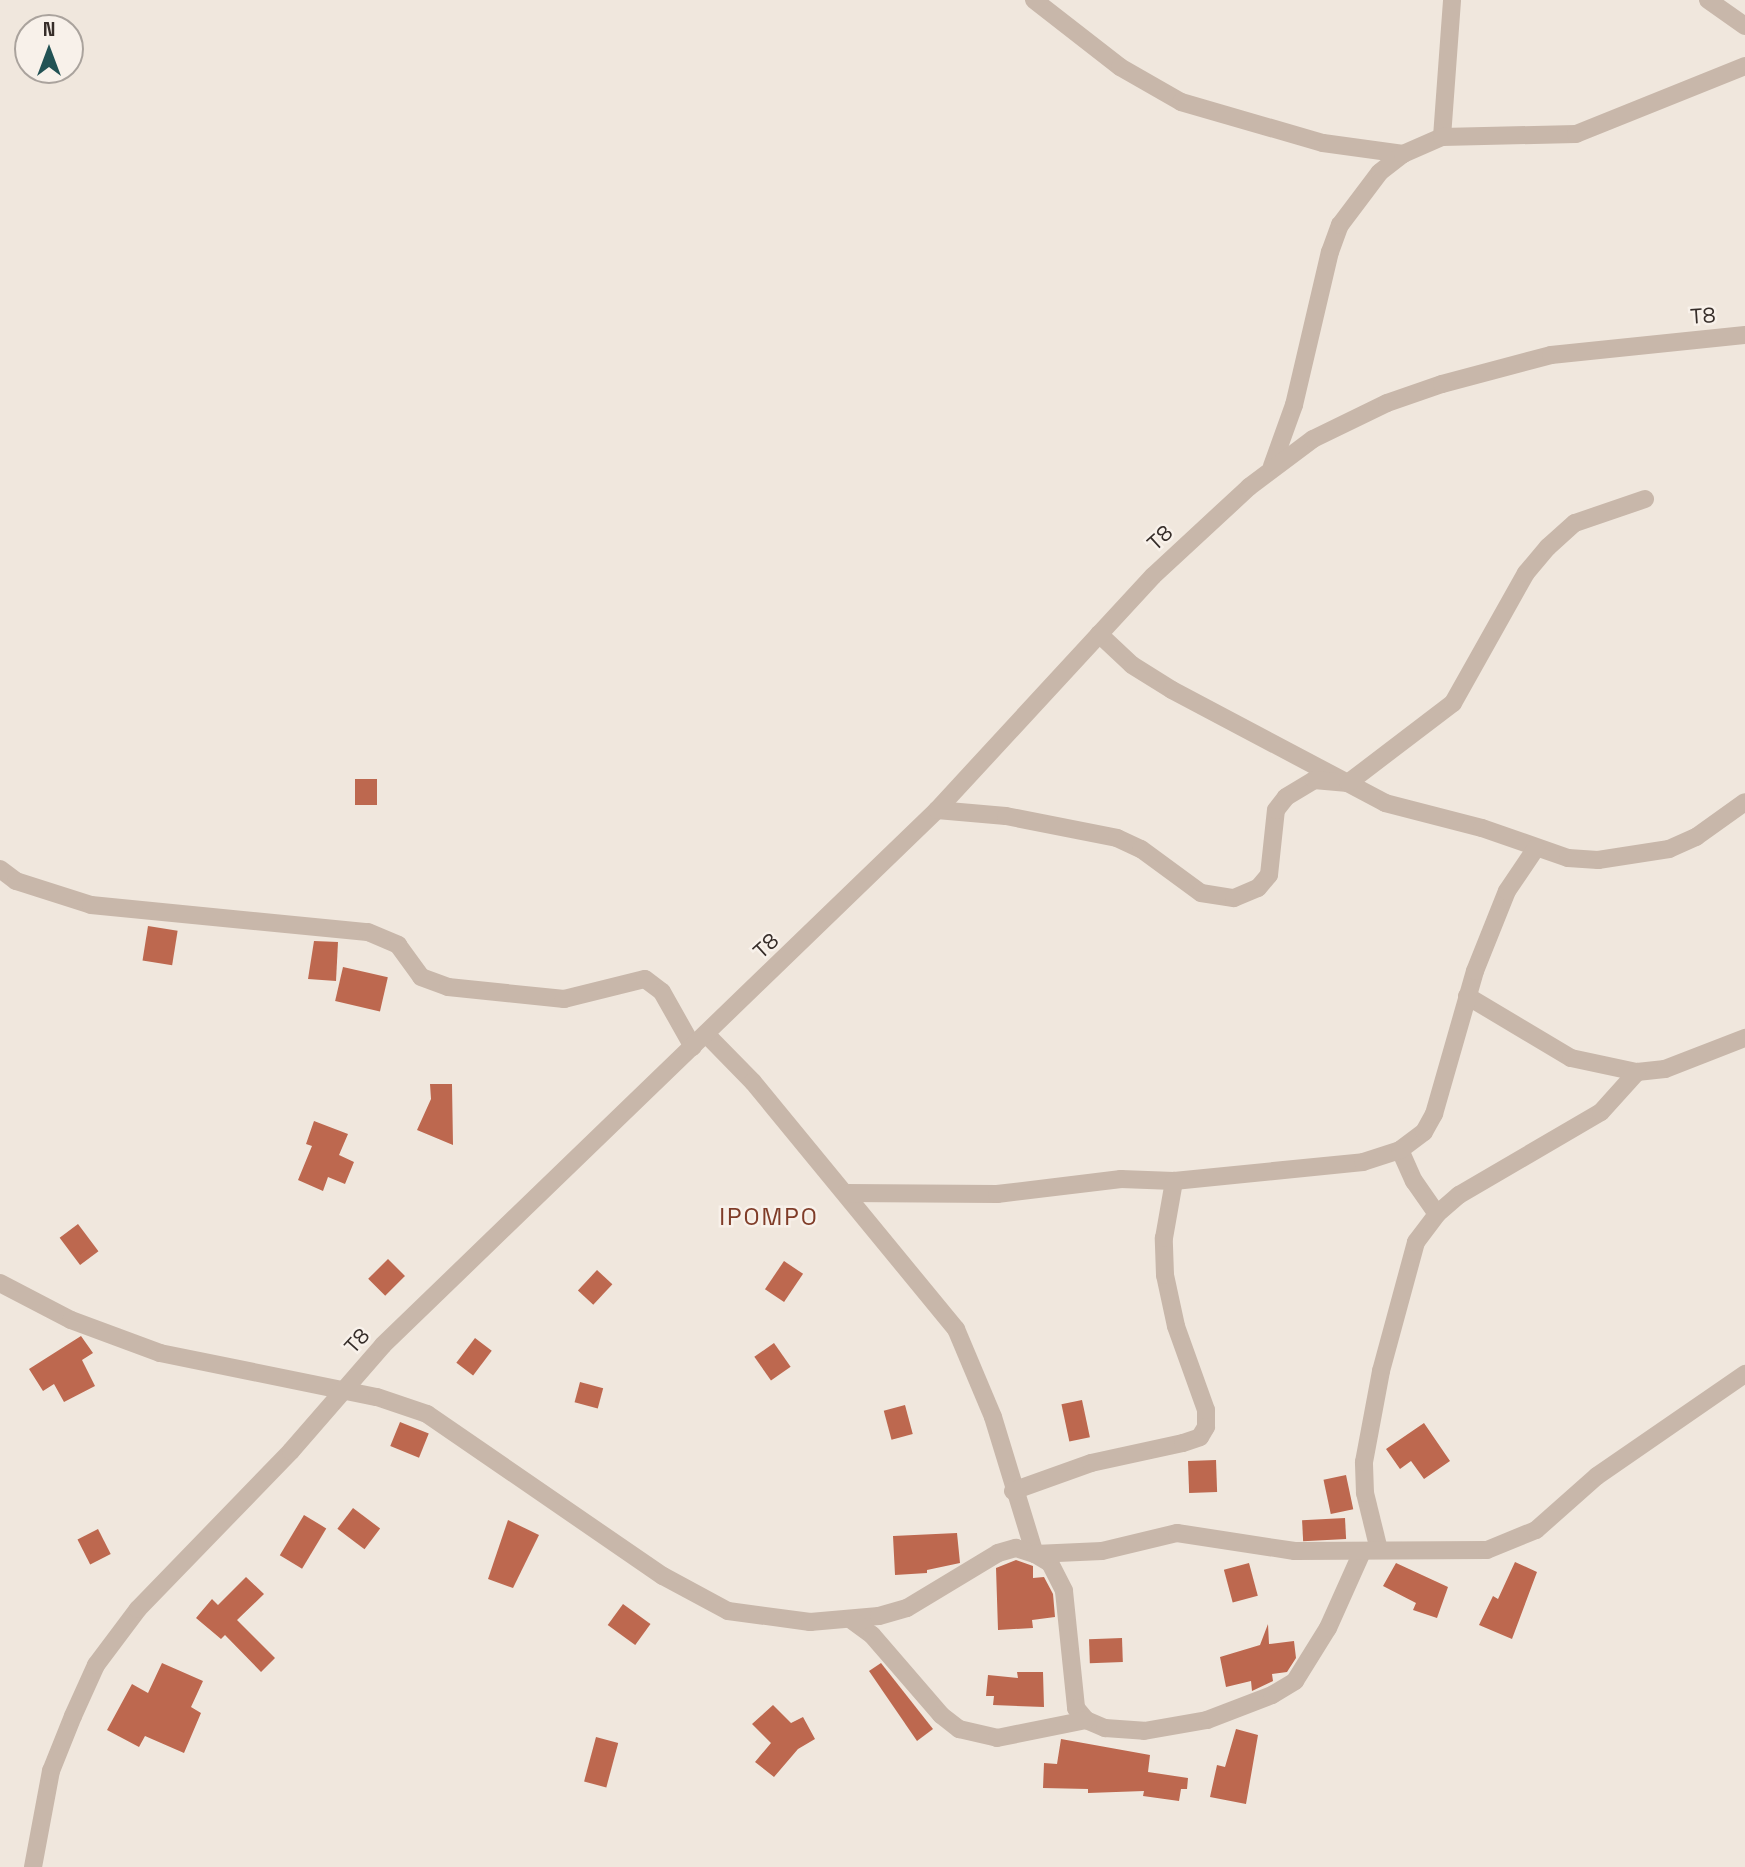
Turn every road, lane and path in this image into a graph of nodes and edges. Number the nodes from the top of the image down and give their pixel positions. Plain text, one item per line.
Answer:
1 (1034, 0) edge
2 (1452, 0) edge
3 (1708, 0) edge
4 (1745, 26) edge
5 (1745, 66) edge
6 (1442, 137) junction
7 (1403, 154) junction
8 (1745, 335) edge
9 (1272, 466) junction
10 (1645, 499) dead end
11 (1099, 634) junction
12 (1348, 783) junction
13 (1745, 802) edge
14 (937, 810) junction
15 (1536, 848) junction
16 (0, 869) edge
17 (1467, 996) junction
18 (706, 1034) junction
19 (1745, 1038) edge
20 (692, 1047) junction
21 (1637, 1072) junction
22 (1400, 1150) junction
23 (1174, 1181) junction
24 (846, 1193) junction
25 (1437, 1214) junction
26 (0, 1283) edge
27 (1745, 1374) edge
28 (342, 1392) junction
29 (1013, 1491) junction
30 (1371, 1551) junction
31 (1035, 1554) junction
32 (850, 1619) junction
33 (1086, 1720) junction
34 (33, 1867) edge

1 - 7 street
2 - 6 street
3 - 4 street
5 - 6 street
6 - 7 street
7 - 9 street
8 - 9 street, T8
9 - 11 street, T8
10 - 12 street
11 - 12 street
11 - 14 street, T8
12 - 14 street
12 - 15 street
13 - 15 street
14 - 18 street, T8
15 - 17 street
16 - 20 street
17 - 21 street
17 - 22 street
18 - 20 street, T8
18 - 24 street
19 - 21 street
20 - 28 street, T8
21 - 25 street
22 - 23 street
22 - 25 street
23 - 24 street
23 - 29 street
24 - 29 street
25 - 30 street
26 - 28 street
27 - 30 street
28 - 32 street
28 - 34 street, T8
29 - 31 street
30 - 31 street
30 - 33 street
31 - 32 street
31 - 33 street
32 - 33 street

